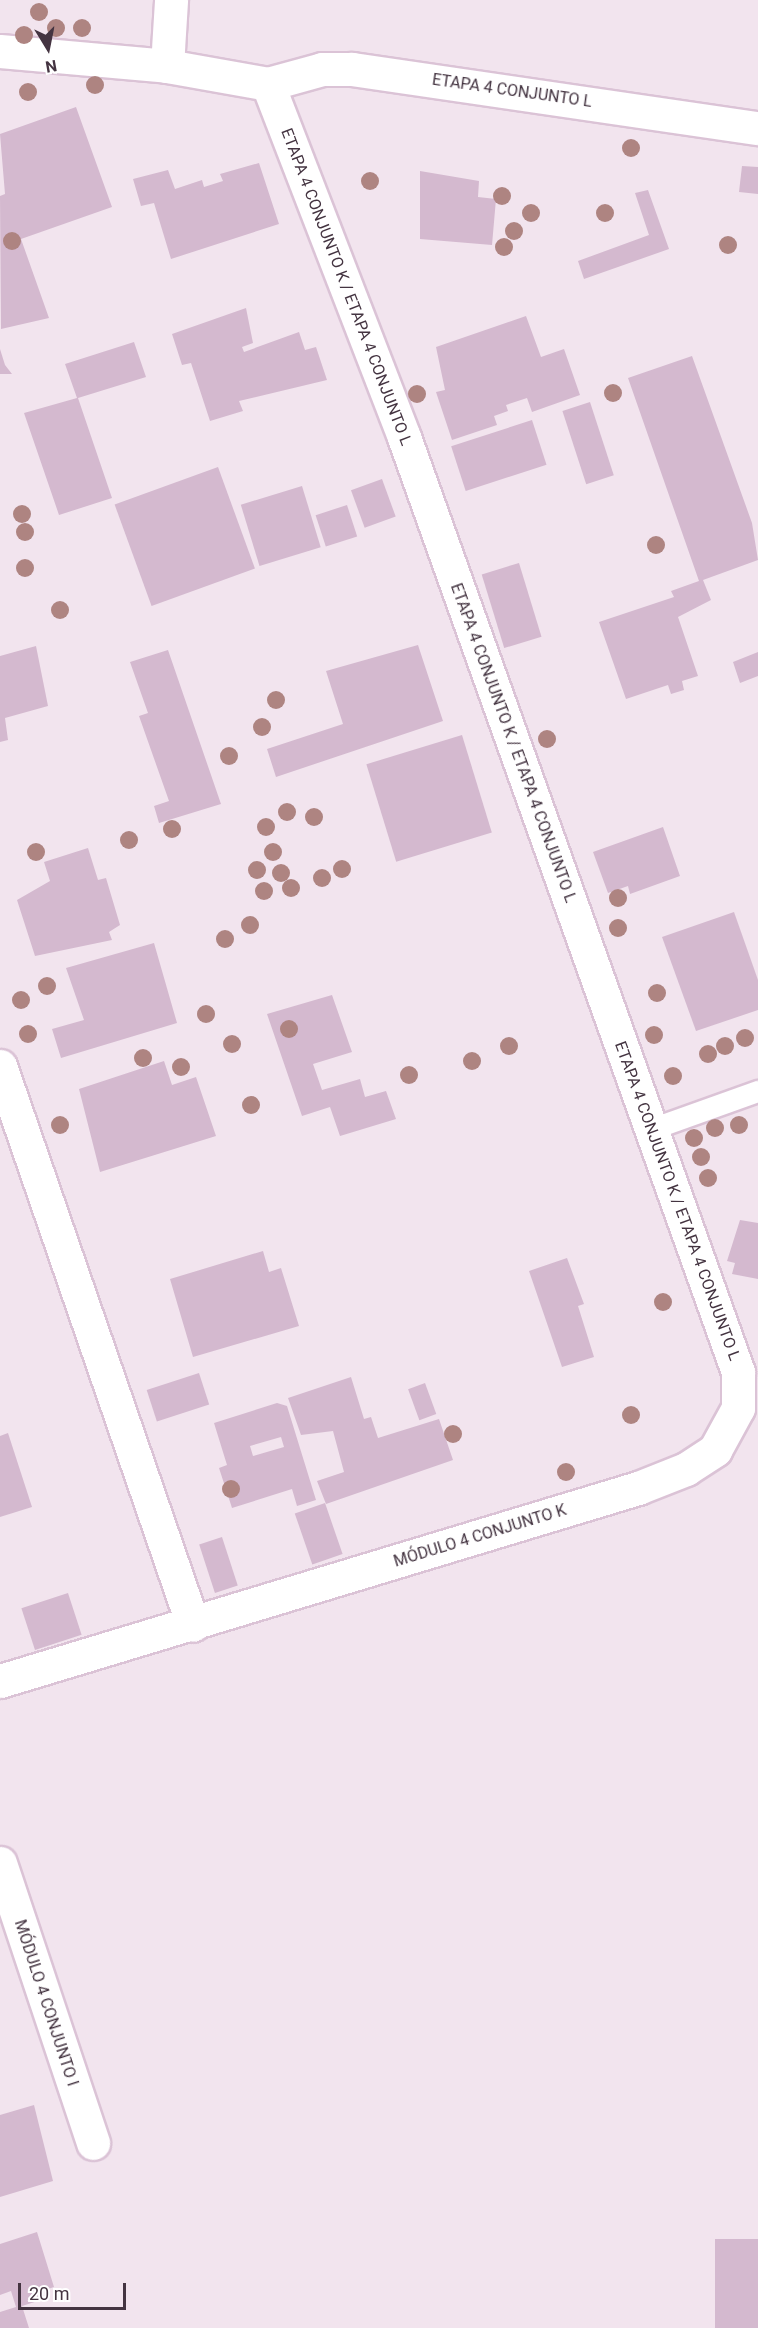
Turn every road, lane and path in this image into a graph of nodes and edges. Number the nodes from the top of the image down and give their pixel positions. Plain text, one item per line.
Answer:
1 (171, 0) edge
2 (0, 51) edge
3 (167, 66) junction
4 (268, 84) junction
5 (758, 128) edge
6 (0, 1066) edge
7 (758, 1091) edge
8 (651, 1129) junction
9 (738, 1408) joint
10 (193, 1625) junction
11 (0, 1681) edge
12 (0, 1863) edge
13 (93, 2143) dead end

1 - 3 street
2 - 3 street
3 - 4 street
4 - 5 street, ETAPA 4 CONJUNTO L
4 - 8 street, ETAPA 4 CONJUNTO K / ETAPA 4 CONJUNTO L
6 - 10 street
7 - 8 lane
8 - 9 street, ETAPA 4 CONJUNTO K / ETAPA 4 CONJUNTO L
9 - 10 street, MÓDULO 4 CONJUNTO K
10 - 11 street, MÓDULO 4 CONJUNTO K
12 - 13 street, MÓDULO 4 CONJUNTO I

